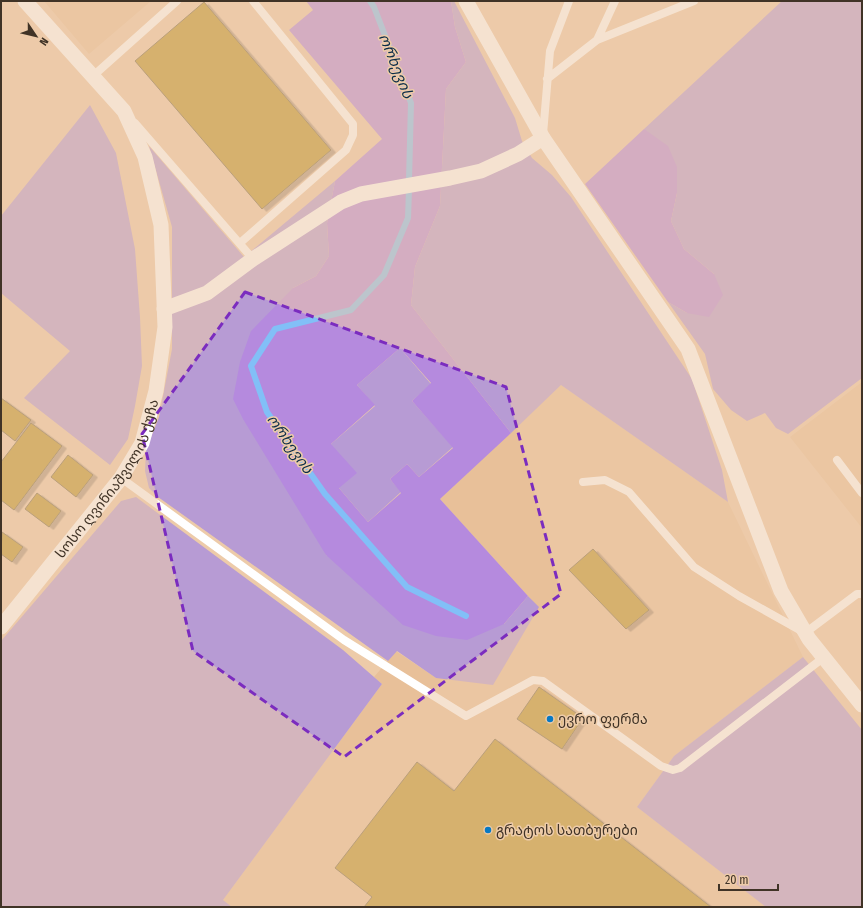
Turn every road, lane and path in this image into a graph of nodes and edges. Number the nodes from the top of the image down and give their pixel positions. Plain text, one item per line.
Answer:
1 (25, 1) edge
2 (177, 1) edge
3 (253, 1) edge
4 (466, 1) edge
5 (569, 1) edge
6 (615, 1) edge
7 (694, 1) edge
8 (597, 40) junction
9 (93, 76) junction
10 (547, 79) junction
11 (124, 111) junction
12 (543, 138) junction
13 (240, 243) junction
14 (254, 259) junction
15 (164, 309) junction
16 (837, 460) dead end
17 (121, 478) junction
18 (583, 482) dead end
19 (862, 493) edge
20 (862, 594) edge
21 (1, 627) edge
22 (805, 633) junction
23 (823, 658) junction
24 (862, 705) edge

1 - 9 street, სოსო ღვინიაშვილის ქუჩა
2 - 9 lane
3 - 13 lane
4 - 12 street
5 - 10 lane
6 - 8 lane
7 - 8 lane
8 - 10 lane
9 - 11 street, სოსო ღვინიაშვილის ქუჩა
10 - 12 lane
11 - 13 lane
11 - 15 street, სოსო ღვინიაშვილის ქუჩა
12 - 14 street
12 - 22 street
13 - 14 lane
14 - 15 street
15 - 17 street, სოსო ღვინიაშვილის ქუჩა
16 - 19 lane
17 - 21 street, სოსო ღვინიაშვილის ქუჩა
17 - 23 lane
18 - 22 lane
20 - 22 lane
22 - 23 street
23 - 24 street

